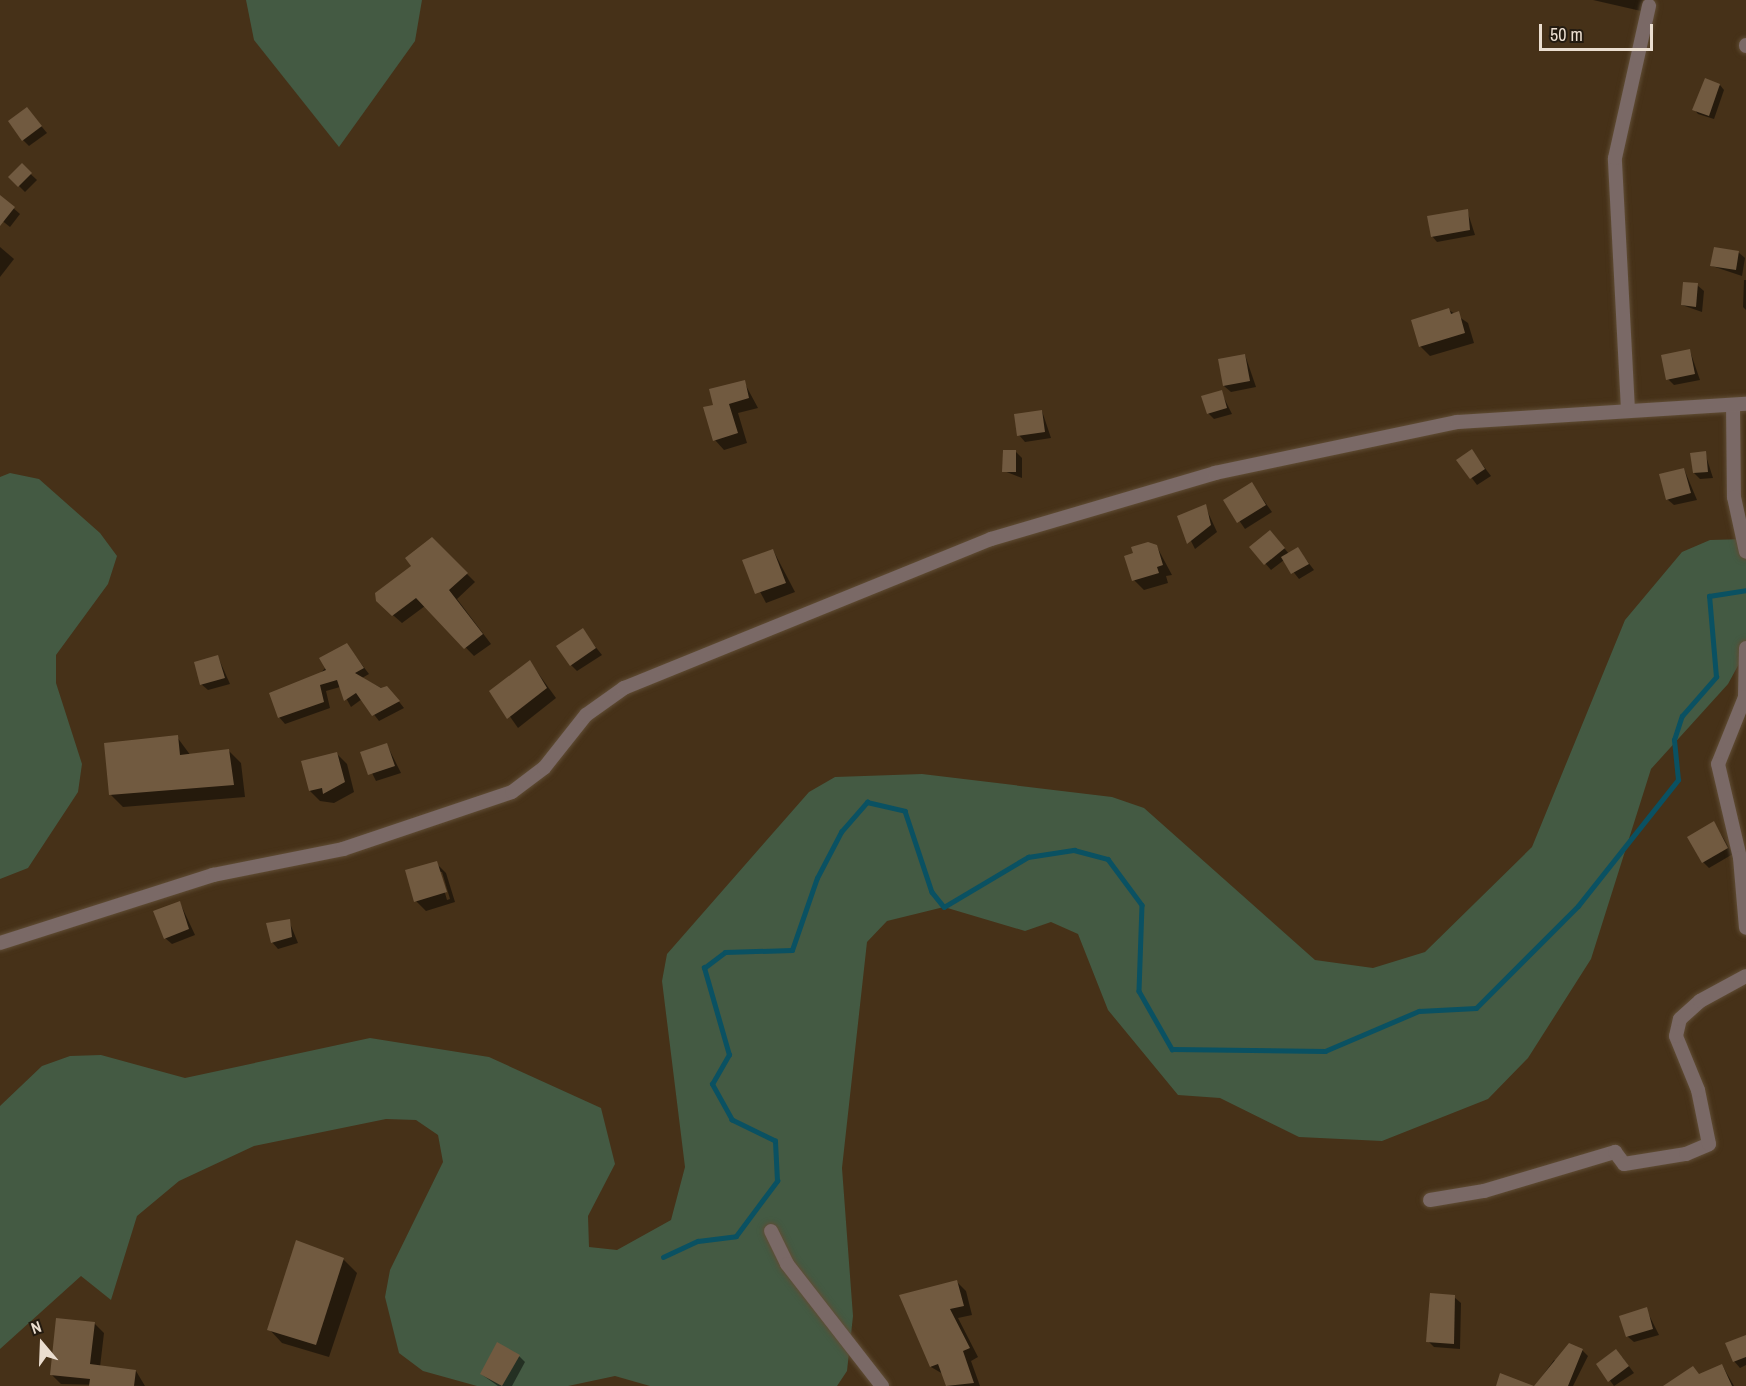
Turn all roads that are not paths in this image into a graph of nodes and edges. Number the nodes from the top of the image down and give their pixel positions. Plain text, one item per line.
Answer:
1 (1649, 6) dead end
2 (1740, 405) edge
3 (1628, 410) junction
4 (1746, 552) edge
5 (1746, 648) edge
6 (1746, 928) edge
7 (0, 943) edge
8 (1746, 976) edge
9 (1430, 1200) dead end
10 (771, 1231) dead end
11 (882, 1386) edge

1 - 3 street
2 - 3 street
2 - 4 street
3 - 7 street
5 - 6 street
8 - 9 street
10 - 11 street

